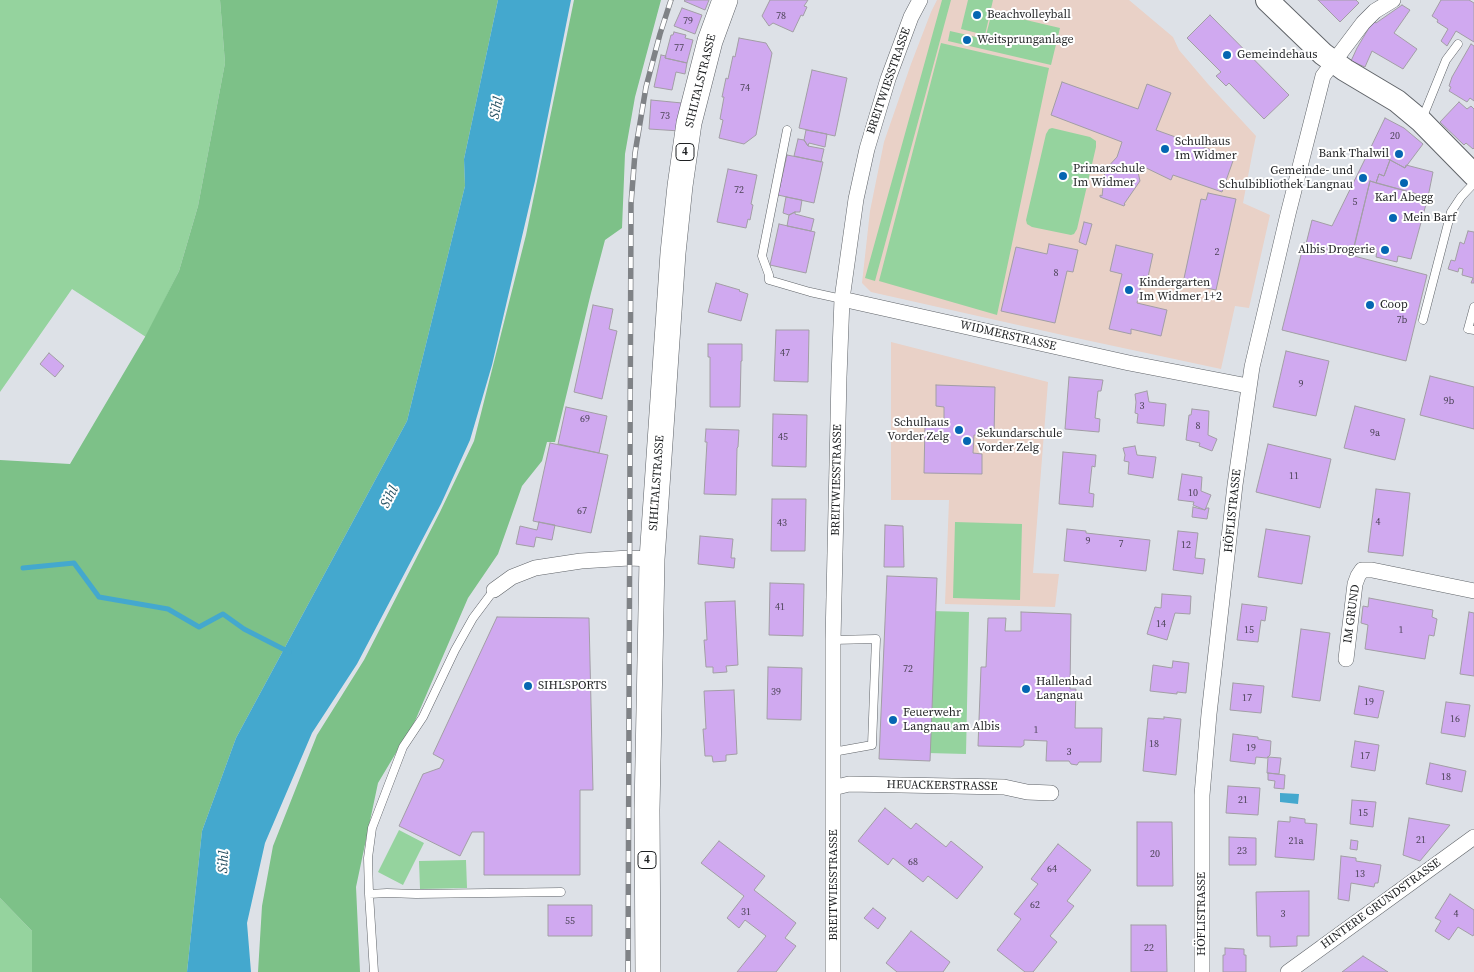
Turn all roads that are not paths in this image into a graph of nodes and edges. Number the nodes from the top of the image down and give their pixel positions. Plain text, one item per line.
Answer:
1 (725, 0) edge
2 (920, 0) edge
3 (1267, 0) edge
4 (1393, 0) edge
5 (1458, 44) dead end
6 (1334, 62) junction
7 (1421, 121) junction
8 (787, 130) dead end
9 (1474, 175) edge
10 (1474, 183) edge
11 (842, 299) junction
12 (1474, 307) edge
13 (1422, 320) dead end
14 (1474, 330) edge
15 (1248, 386) junction
16 (652, 558) junction
17 (494, 590) joint
18 (1474, 591) edge
19 (833, 640) junction
20 (1346, 659) dead end
21 (833, 752) junction
22 (834, 788) junction
23 (1051, 793) dead end
24 (1474, 836) edge
25 (561, 892) dead end
26 (369, 894) junction
27 (374, 972) edge
28 (648, 972) edge
29 (833, 972) edge
30 (1202, 972) edge
31 (1288, 972) edge

1 - 16 main road, SIHLTALSTRASSE / 4
2 - 11 street, BREITWIESSTRASSE
3 - 6 main road
4 - 6 street, HÖFLISTRASSE
5 - 7 lane
6 - 7 main road
6 - 15 street, HÖFLISTRASSE
7 - 9 main road
8 - 11 lane, WIDMERSTRASSE
10 - 13 lane
11 - 15 street, WIDMERSTRASSE
11 - 19 street, BREITWIESSTRASSE
12 - 14 lane
15 - 30 street, HÖFLISTRASSE
16 - 17 street
16 - 28 main road, SIHLTALSTRASSE / 4
17 - 26 lane
18 - 20 street, IM GRUND
19 - 21 street, BREITWIESSTRASSE
19 - 21 lane
21 - 22 street, BREITWIESSTRASSE
22 - 23 street, HEUACKERSTRASSE
22 - 29 street, BREITWIESSTRASSE
24 - 31 street, HINTERE GRUNDSTRASSE
25 - 26 lane
26 - 27 lane

